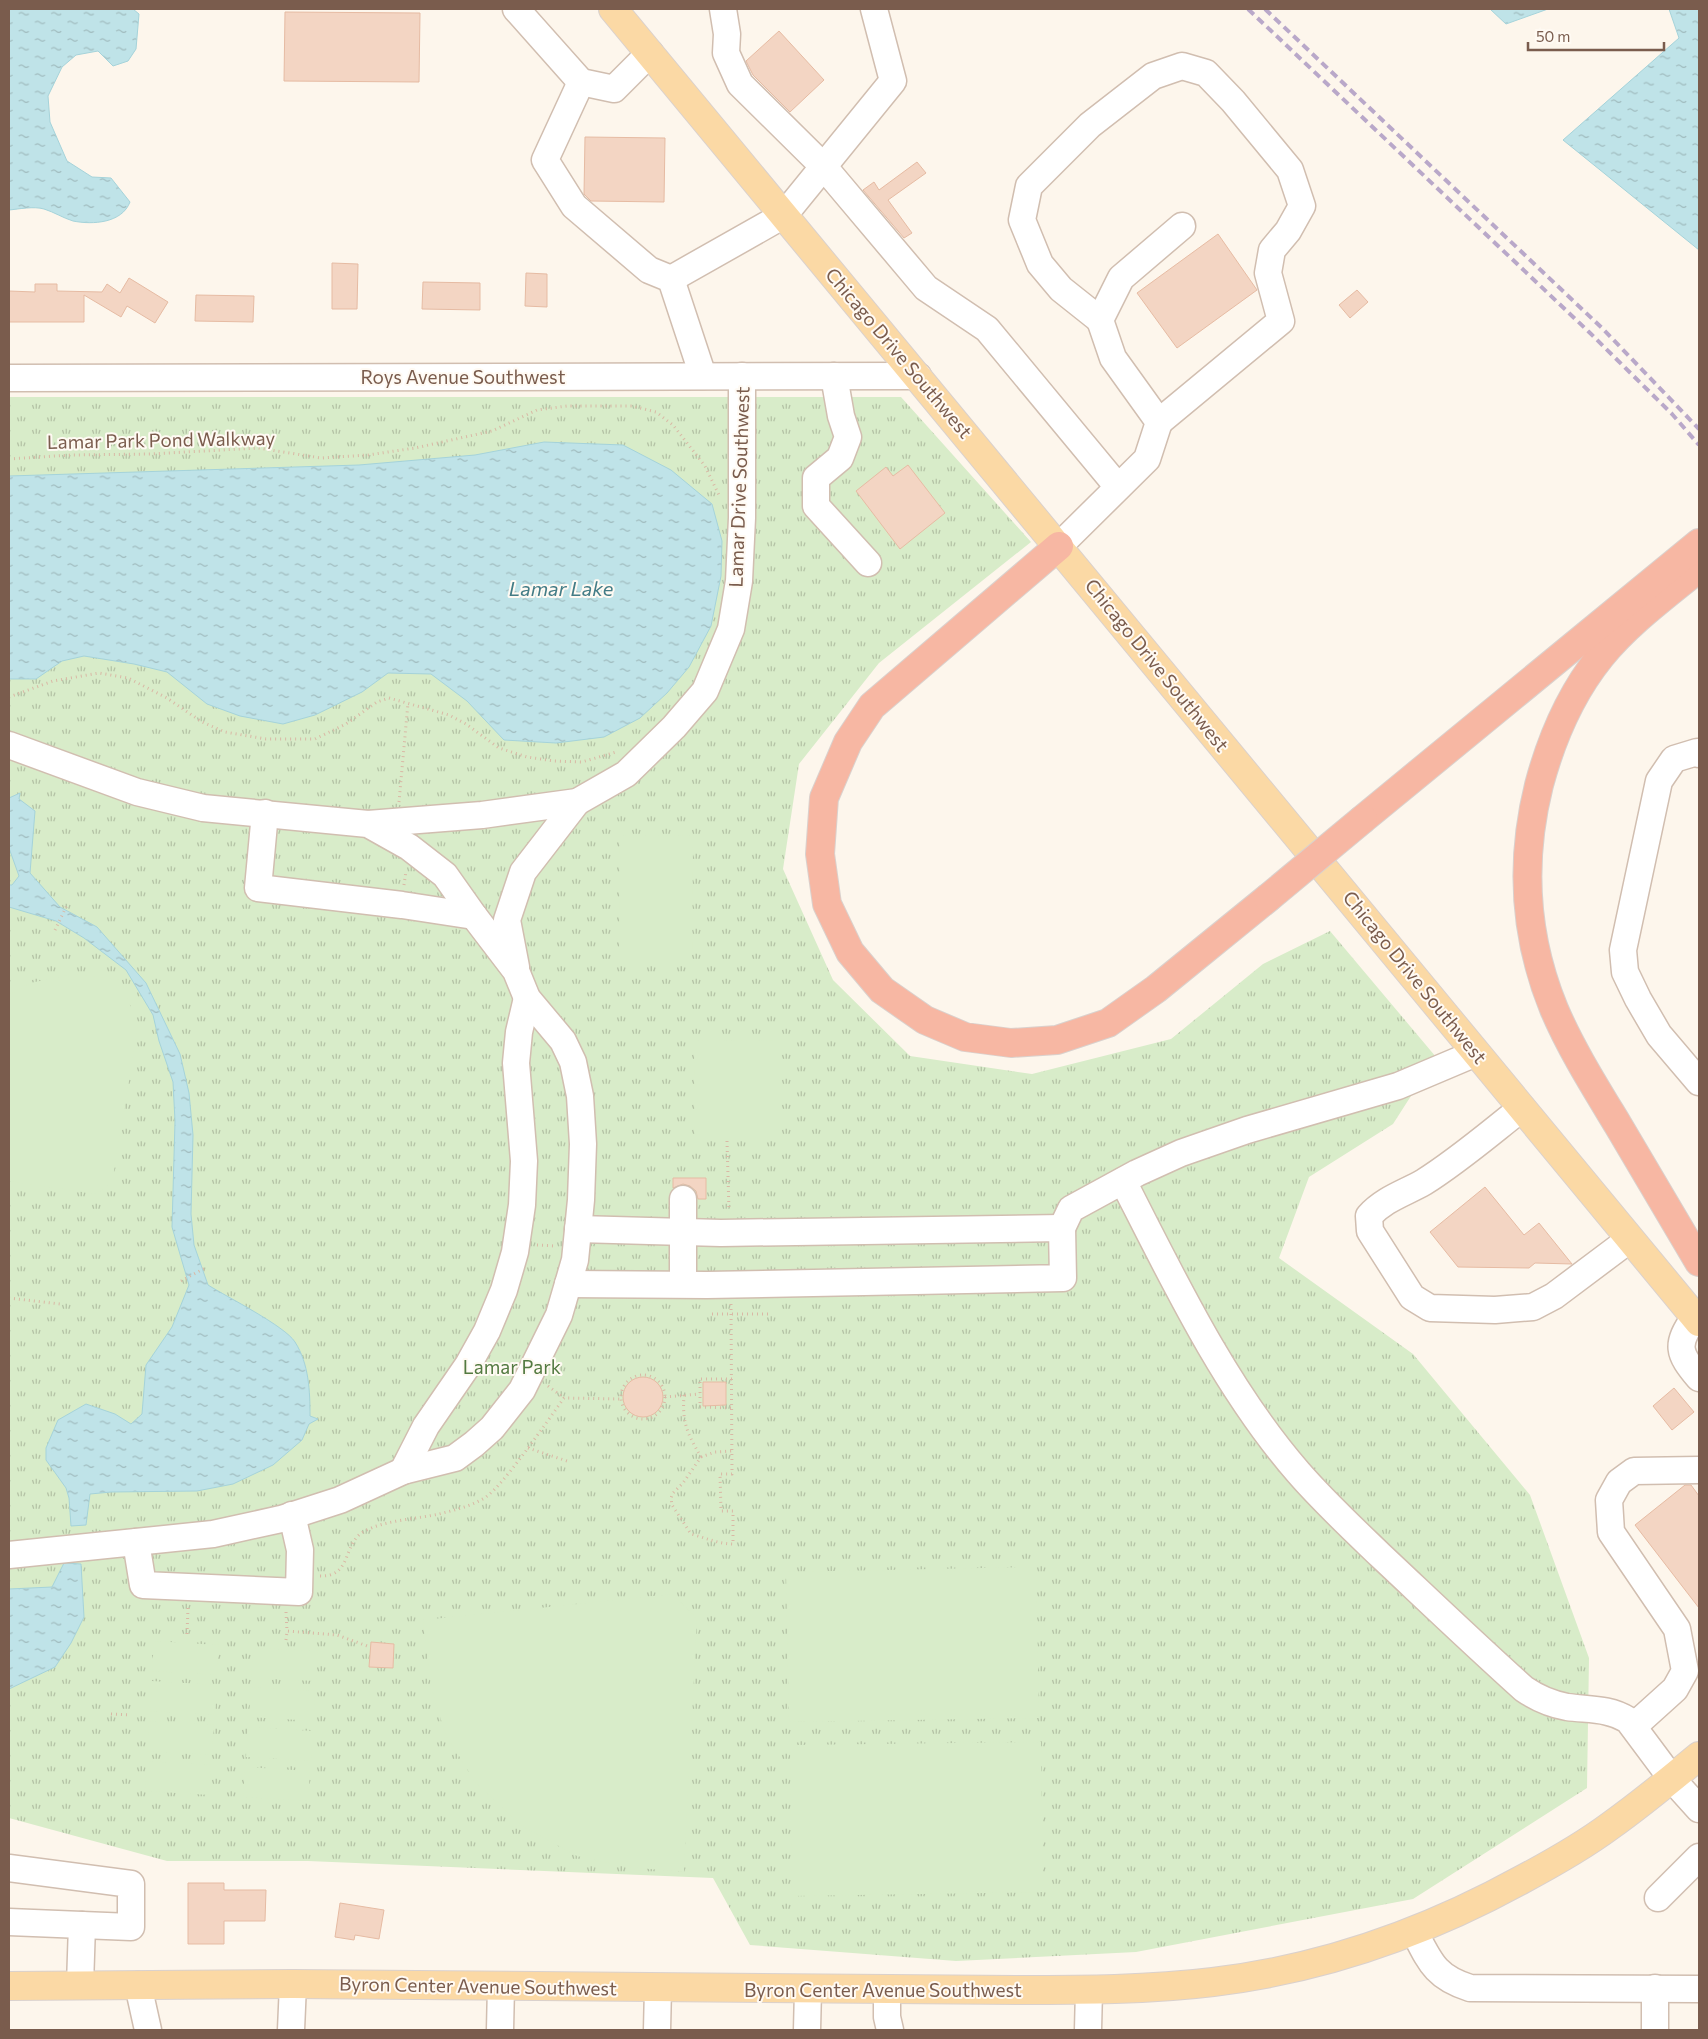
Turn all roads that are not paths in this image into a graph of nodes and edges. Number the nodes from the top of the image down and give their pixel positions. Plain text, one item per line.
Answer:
1 (516, 9) edge
2 (613, 9) edge
3 (874, 9) edge
4 (729, 12) edge
5 (650, 53) junction
6 (581, 82) junction
7 (824, 167) junction
8 (784, 215) junction
9 (1182, 226) dead end
10 (670, 279) junction
11 (1100, 320) junction
12 (703, 376) junction
13 (742, 376) junction
14 (834, 376) junction
15 (918, 376) junction
16 (9, 378) edge
17 (1159, 422) junction
18 (1118, 487) junction
19 (1699, 543) edge
20 (1059, 546) junction
21 (868, 563) dead end
22 (1699, 568) edge
23 (9, 745) edge
24 (1699, 754) edge
25 (577, 802) junction
26 (266, 813) junction
27 (368, 824) junction
28 (474, 916) junction
29 (516, 971) junction
30 (527, 998) junction
31 (1476, 1053) junction
32 (1699, 1082) edge
33 (1522, 1108) junction
34 (1123, 1181) junction
35 (683, 1199) dead end
36 (1062, 1228) junction
37 (682, 1232) junction
38 (577, 1238) junction
39 (1630, 1239) junction
40 (1699, 1262) edge
41 (568, 1284) junction
42 (683, 1284) junction
43 (1697, 1320) edge
44 (1699, 1378) edge
45 (1699, 1470) edge
46 (403, 1471) junction
47 (292, 1515) junction
48 (136, 1542) junction
49 (9, 1555) edge
50 (1634, 1726) junction
51 (1699, 1756) edge
52 (1672, 1778) junction
53 (1699, 1809) edge
54 (1699, 1857) edge
55 (9, 1868) edge
56 (1658, 1898) dead end
57 (9, 1922) edge
58 (82, 1925) junction
59 (1414, 1931) junction
60 (293, 1984) junction
61 (80, 1985) junction
62 (138, 1985) junction
63 (9, 1986) edge
64 (501, 1986) junction
65 (658, 1988) junction
66 (1655, 1988) junction
67 (1699, 1989) edge
68 (808, 1990) junction
69 (887, 1990) junction
70 (1088, 1990) junction
71 (148, 2030) edge
72 (291, 2030) edge
73 (500, 2030) edge
74 (657, 2030) edge
75 (808, 2030) edge
76 (890, 2030) edge
77 (1088, 2030) edge
78 (1655, 2030) edge

1 - 6 street
2 - 5 main road, Chicago Drive Southwest
3 - 7 street
4 - 7 street
5 - 6 street
5 - 8 main road, Chicago Drive Southwest
6 - 10 street
7 - 8 street
7 - 18 street
8 - 10 street
8 - 15 main road, Chicago Drive Southwest
9 - 11 street
10 - 12 street
11 - 17 street
11 - 17 street
12 - 13 street, Roys Avenue Southwest
12 - 16 street, Roys Avenue Southwest
13 - 14 street, Roys Avenue Southwest
13 - 25 street, Lamar Drive Southwest
14 - 15 street, Roys Avenue Southwest
14 - 21 street
15 - 20 main road, Chicago Drive Southwest
17 - 18 street
18 - 20 street
19 - 20 highway, bridge
20 - 31 main road, Chicago Drive Southwest
22 - 40 highway
23 - 26 street, Lamar Drive Southwest
24 - 32 street
25 - 27 street, Lamar Drive Southwest
25 - 29 street
26 - 27 street, Lamar Drive Southwest
26 - 28 street
27 - 28 street, Lamar Drive Southwest
28 - 29 street, Lamar Drive Southwest
29 - 30 street, Lamar Drive Southwest
30 - 38 street, Lamar Drive Southwest
30 - 46 street
31 - 33 main road, Chicago Drive Southwest
31 - 34 street
33 - 39 main road, Chicago Drive Southwest
33 - 39 street
34 - 36 street
34 - 50 street
35 - 37 street
36 - 37 street
36 - 42 street
37 - 38 street
37 - 42 street
38 - 41 street, Lamar Drive Southwest
39 - 43 main road, Chicago Drive Southwest
41 - 42 street
41 - 46 street, Lamar Drive Southwest
43 - 44 street
45 - 50 street
46 - 47 street, Lamar Drive Southwest
47 - 48 street, Lamar Drive Southwest
47 - 48 street
48 - 49 street, Lamar Drive Southwest
50 - 52 street
51 - 52 main road, Byron Center Avenue Southwest
52 - 53 street
52 - 59 main road, Byron Center Avenue Southwest
54 - 56 street
55 - 58 street
57 - 58 street
58 - 61 street
59 - 66 street
59 - 70 main road, Byron Center Avenue Southwest
60 - 62 main road, Byron Center Avenue Southwest
60 - 64 main road, Byron Center Avenue Southwest
60 - 72 street
61 - 62 main road, Byron Center Avenue Southwest
61 - 63 main road, Byron Center Avenue Southwest
62 - 71 street
64 - 65 main road, Byron Center Avenue Southwest
64 - 73 street
65 - 68 main road, Byron Center Avenue Southwest
65 - 74 street
66 - 67 street
66 - 78 street
68 - 69 main road, Byron Center Avenue Southwest
68 - 75 street
69 - 70 main road, Byron Center Avenue Southwest
69 - 76 street
70 - 77 street

